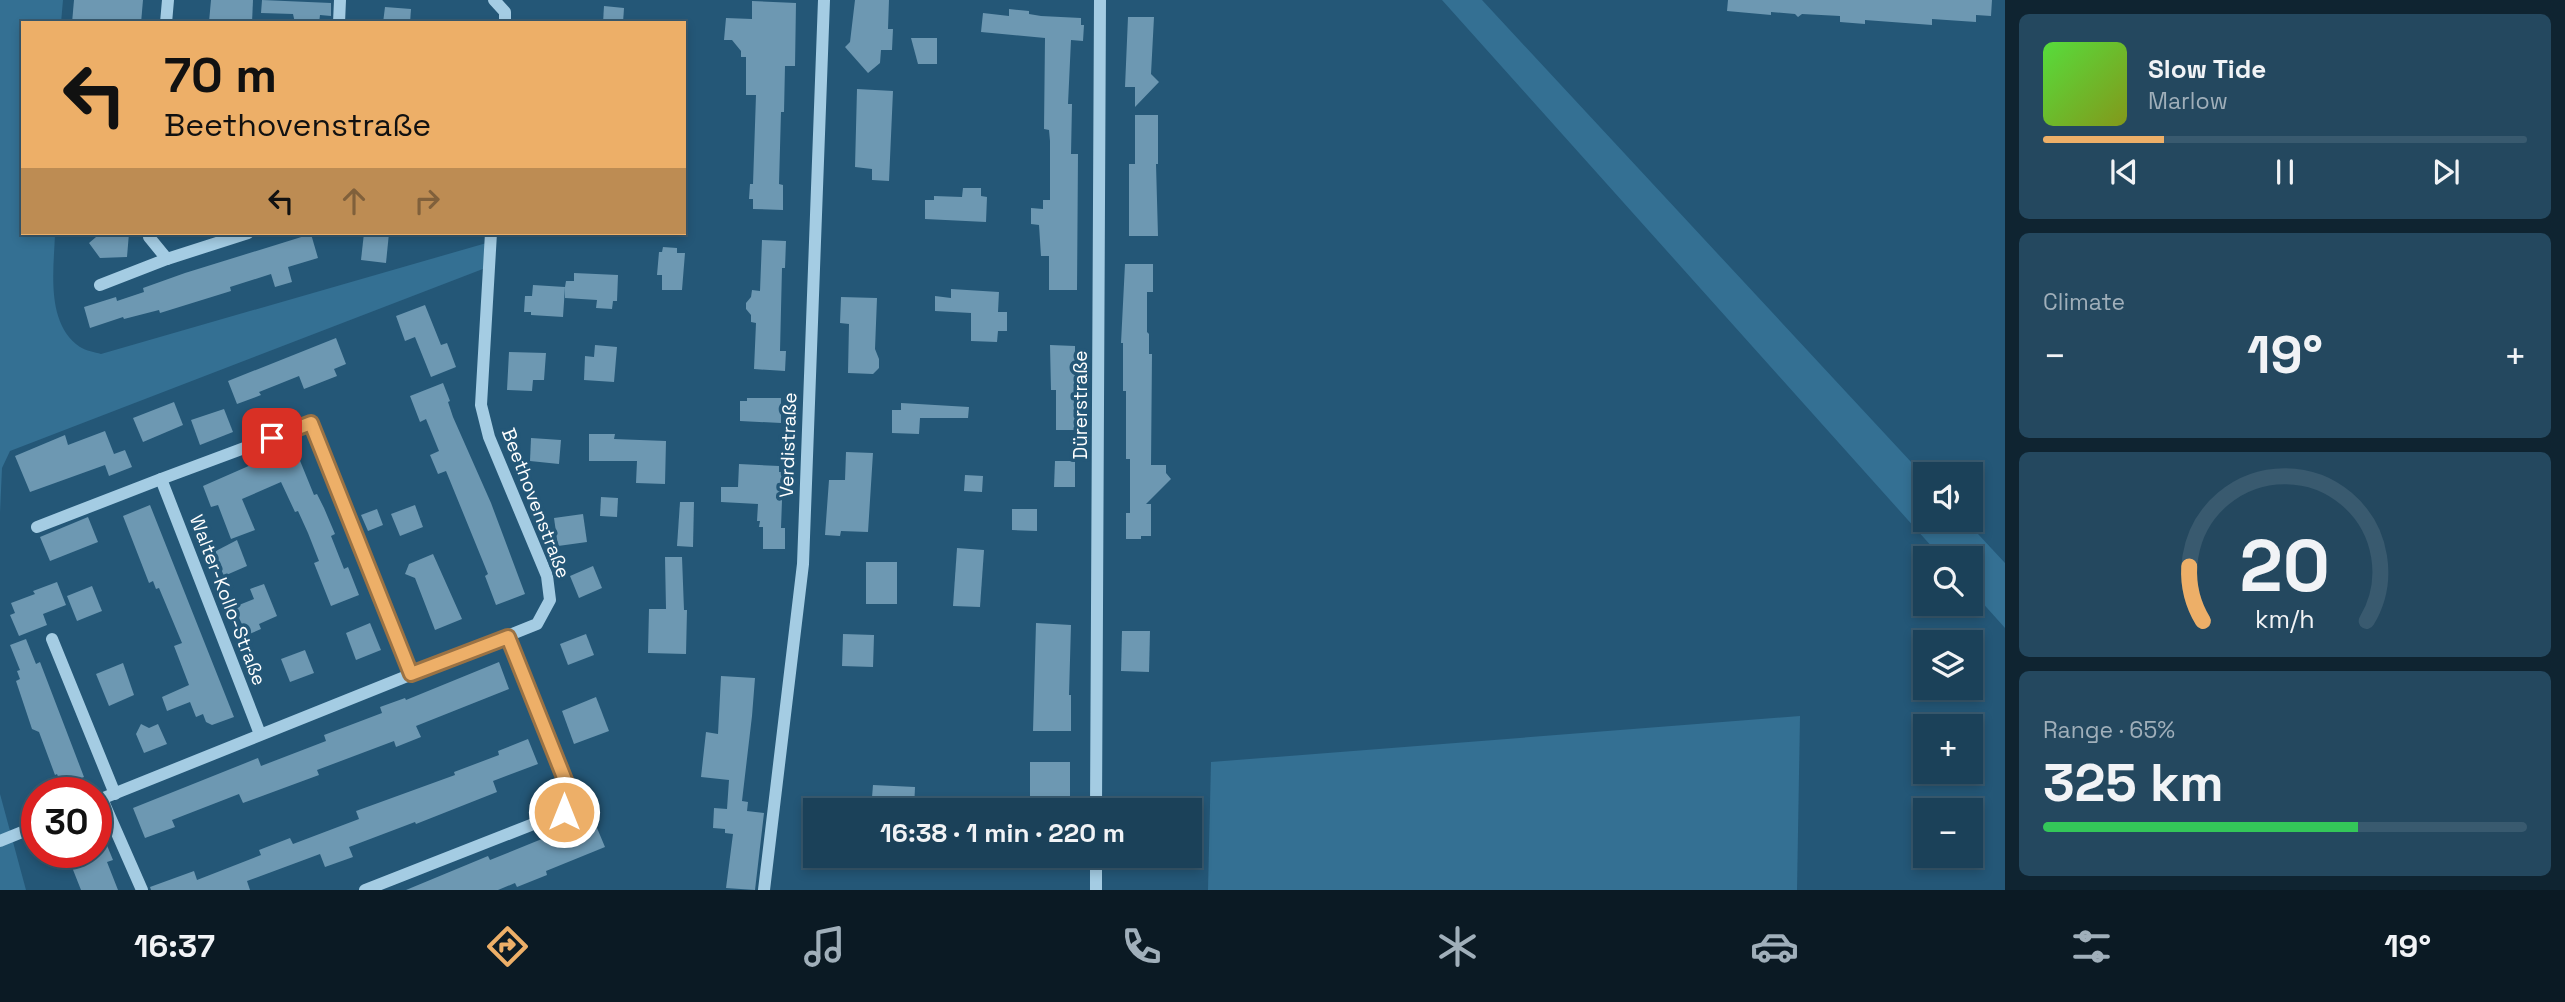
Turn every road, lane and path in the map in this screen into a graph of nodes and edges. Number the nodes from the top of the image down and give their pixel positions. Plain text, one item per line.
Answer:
1 (168, 0) edge
2 (340, 0) edge
3 (494, 0) edge
4 (824, 0) edge
5 (1100, 0) edge
6 (166, 21) edge
7 (339, 21) edge
8 (505, 21) edge
9 (150, 235) edge
10 (242, 235) edge
11 (491, 235) edge
12 (167, 259) junction
13 (100, 285) dead end
14 (161, 479) junction
15 (37, 527) dead end
16 (508, 637) junction
17 (52, 639) dead end
18 (411, 674) junction
19 (260, 734) junction
20 (97, 777) edge
21 (112, 795) edge
22 (1096, 798) edge
23 (112, 817) edge
24 (21, 832) edge
25 (0, 841) edge
26 (1096, 868) edge
27 (142, 890) edge
28 (365, 890) edge
29 (764, 890) edge
30 (1096, 890) edge

1 - 6 street
2 - 7 street
3 - 8 street
4 - 29 street, Verdistraße
5 - 22 street, Dürerstraße
9 - 12 street
10 - 12 street
11 - 16 street, Beethovenstraße
12 - 13 street
14 - 15 street
14 - 18 street
14 - 19 street, Walter-Kollo-Straße
16 - 18 street, Beethovenstraße
16 - 28 street
17 - 20 street
18 - 19 street, Beethovenstraße
19 - 21 street, Beethovenstraße
23 - 27 street
24 - 25 street
26 - 30 street

